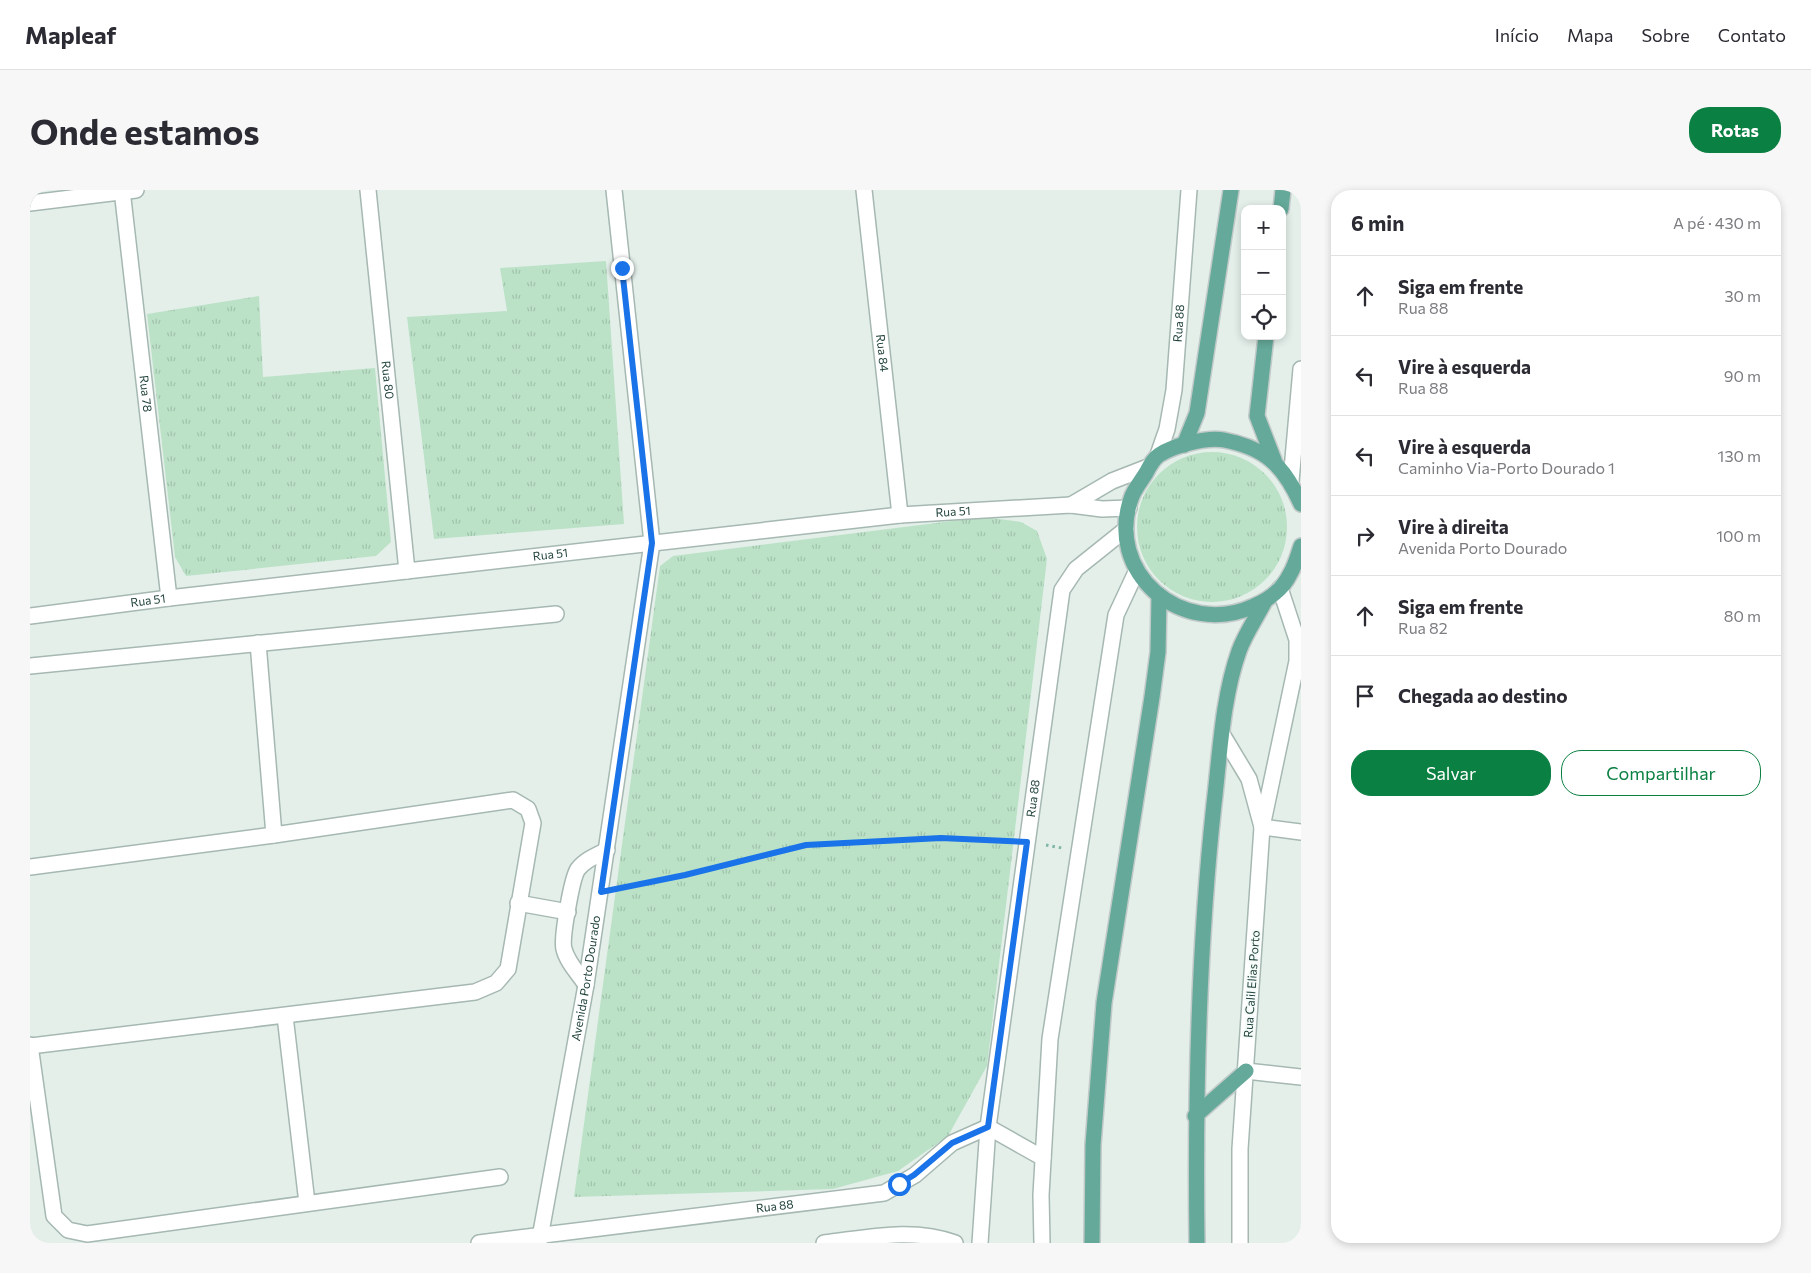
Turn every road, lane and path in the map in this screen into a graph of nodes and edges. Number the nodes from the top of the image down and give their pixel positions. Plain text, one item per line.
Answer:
1 (368, 190) edge
2 (614, 190) edge
3 (864, 190) edge
4 (1189, 190) edge
5 (1231, 190) edge
6 (1283, 190) edge
7 (127, 191) edge
8 (30, 203) edge
9 (1281, 205) edge
10 (1266, 340) edge
11 (1301, 369) edge
12 (1184, 445) junction
13 (1274, 460) junction
14 (1153, 461) junction
15 (1291, 481) junction
16 (1301, 504) edge
17 (1071, 505) junction
18 (1129, 508) junction
19 (900, 515) junction
20 (1126, 529) junction
21 (652, 543) junction
22 (1301, 546) edge
23 (1137, 570) junction
24 (1296, 570) edge
25 (407, 571) junction
26 (1280, 588) junction
27 (1159, 597) junction
28 (169, 598) junction
29 (1265, 601) junction
30 (556, 614) dead end
31 (30, 616) edge
32 (258, 644) junction
33 (30, 666) edge
34 (1222, 734) junction
35 (1262, 827) junction
36 (1301, 832) edge
37 (274, 835) junction
38 (1027, 842) junction
39 (607, 850) junction
40 (1080, 851) junction
41 (30, 867) edge
42 (601, 892) junction
43 (518, 903) junction
44 (568, 912) junction
45 (586, 985) junction
46 (285, 1016) junction
47 (30, 1045) edge
48 (1246, 1071) junction
49 (1301, 1077) edge
50 (1195, 1116) junction
51 (988, 1127) junction
52 (1044, 1158) junction
53 (500, 1177) dead end
54 (307, 1203) junction
55 (540, 1240) edge
56 (479, 1243) edge
57 (824, 1243) edge
58 (955, 1243) edge
59 (980, 1243) edge
60 (1042, 1243) edge
61 (1092, 1243) edge
62 (1197, 1243) edge
63 (1240, 1243) edge

1 - 25 street, Rua 80
2 - 21 street, Avenida Porto Dourado
3 - 19 street, Rua 84
4 - 14 street, Rua 88
5 - 12 main road
6 - 9 main road
7 - 8 street
7 - 28 street, Rua 78
10 - 13 main road
11 - 15 street
12 - 13 main road
12 - 14 main road
13 - 15 main road
14 - 17 street, Rua 51
14 - 18 main road
15 - 16 main road
17 - 18 street, Rua 51
17 - 19 street, Rua 51
18 - 20 main road
19 - 21 street, Rua 51
20 - 23 main road
20 - 38 street, Rua 88
21 - 25 street, Rua 51
21 - 39 street, Avenida Porto Dourado
22 - 24 main road
23 - 27 main road
23 - 40 street
24 - 26 main road
25 - 28 street, Rua 51
26 - 29 main road
26 - 35 street
27 - 29 main road
27 - 61 main road
28 - 31 street, Rua 51
29 - 34 main road
30 - 32 street
32 - 33 street
32 - 37 street
34 - 35 street, Rua Calil Elias Porto
34 - 50 main road
35 - 36 street
35 - 48 street, Rua Calil Elias Porto
37 - 41 street
37 - 43 street
38 - 40 path
38 - 42 path
38 - 51 street, Rua 88
39 - 42 street, Avenida Porto Dourado
39 - 44 street
40 - 52 street
42 - 45 street, Avenida Porto Dourado
43 - 44 street
43 - 46 street
44 - 45 street
45 - 55 street, Avenida Porto Dourado
46 - 47 street
46 - 54 street
47 - 54 street
48 - 49 street
48 - 50 main road
48 - 63 street, Rua Calil Elias Porto
50 - 62 main road
51 - 52 street
51 - 55 street, Rua 88
51 - 59 street, Rua 88
52 - 60 street
53 - 54 street
55 - 56 street
57 - 58 street

